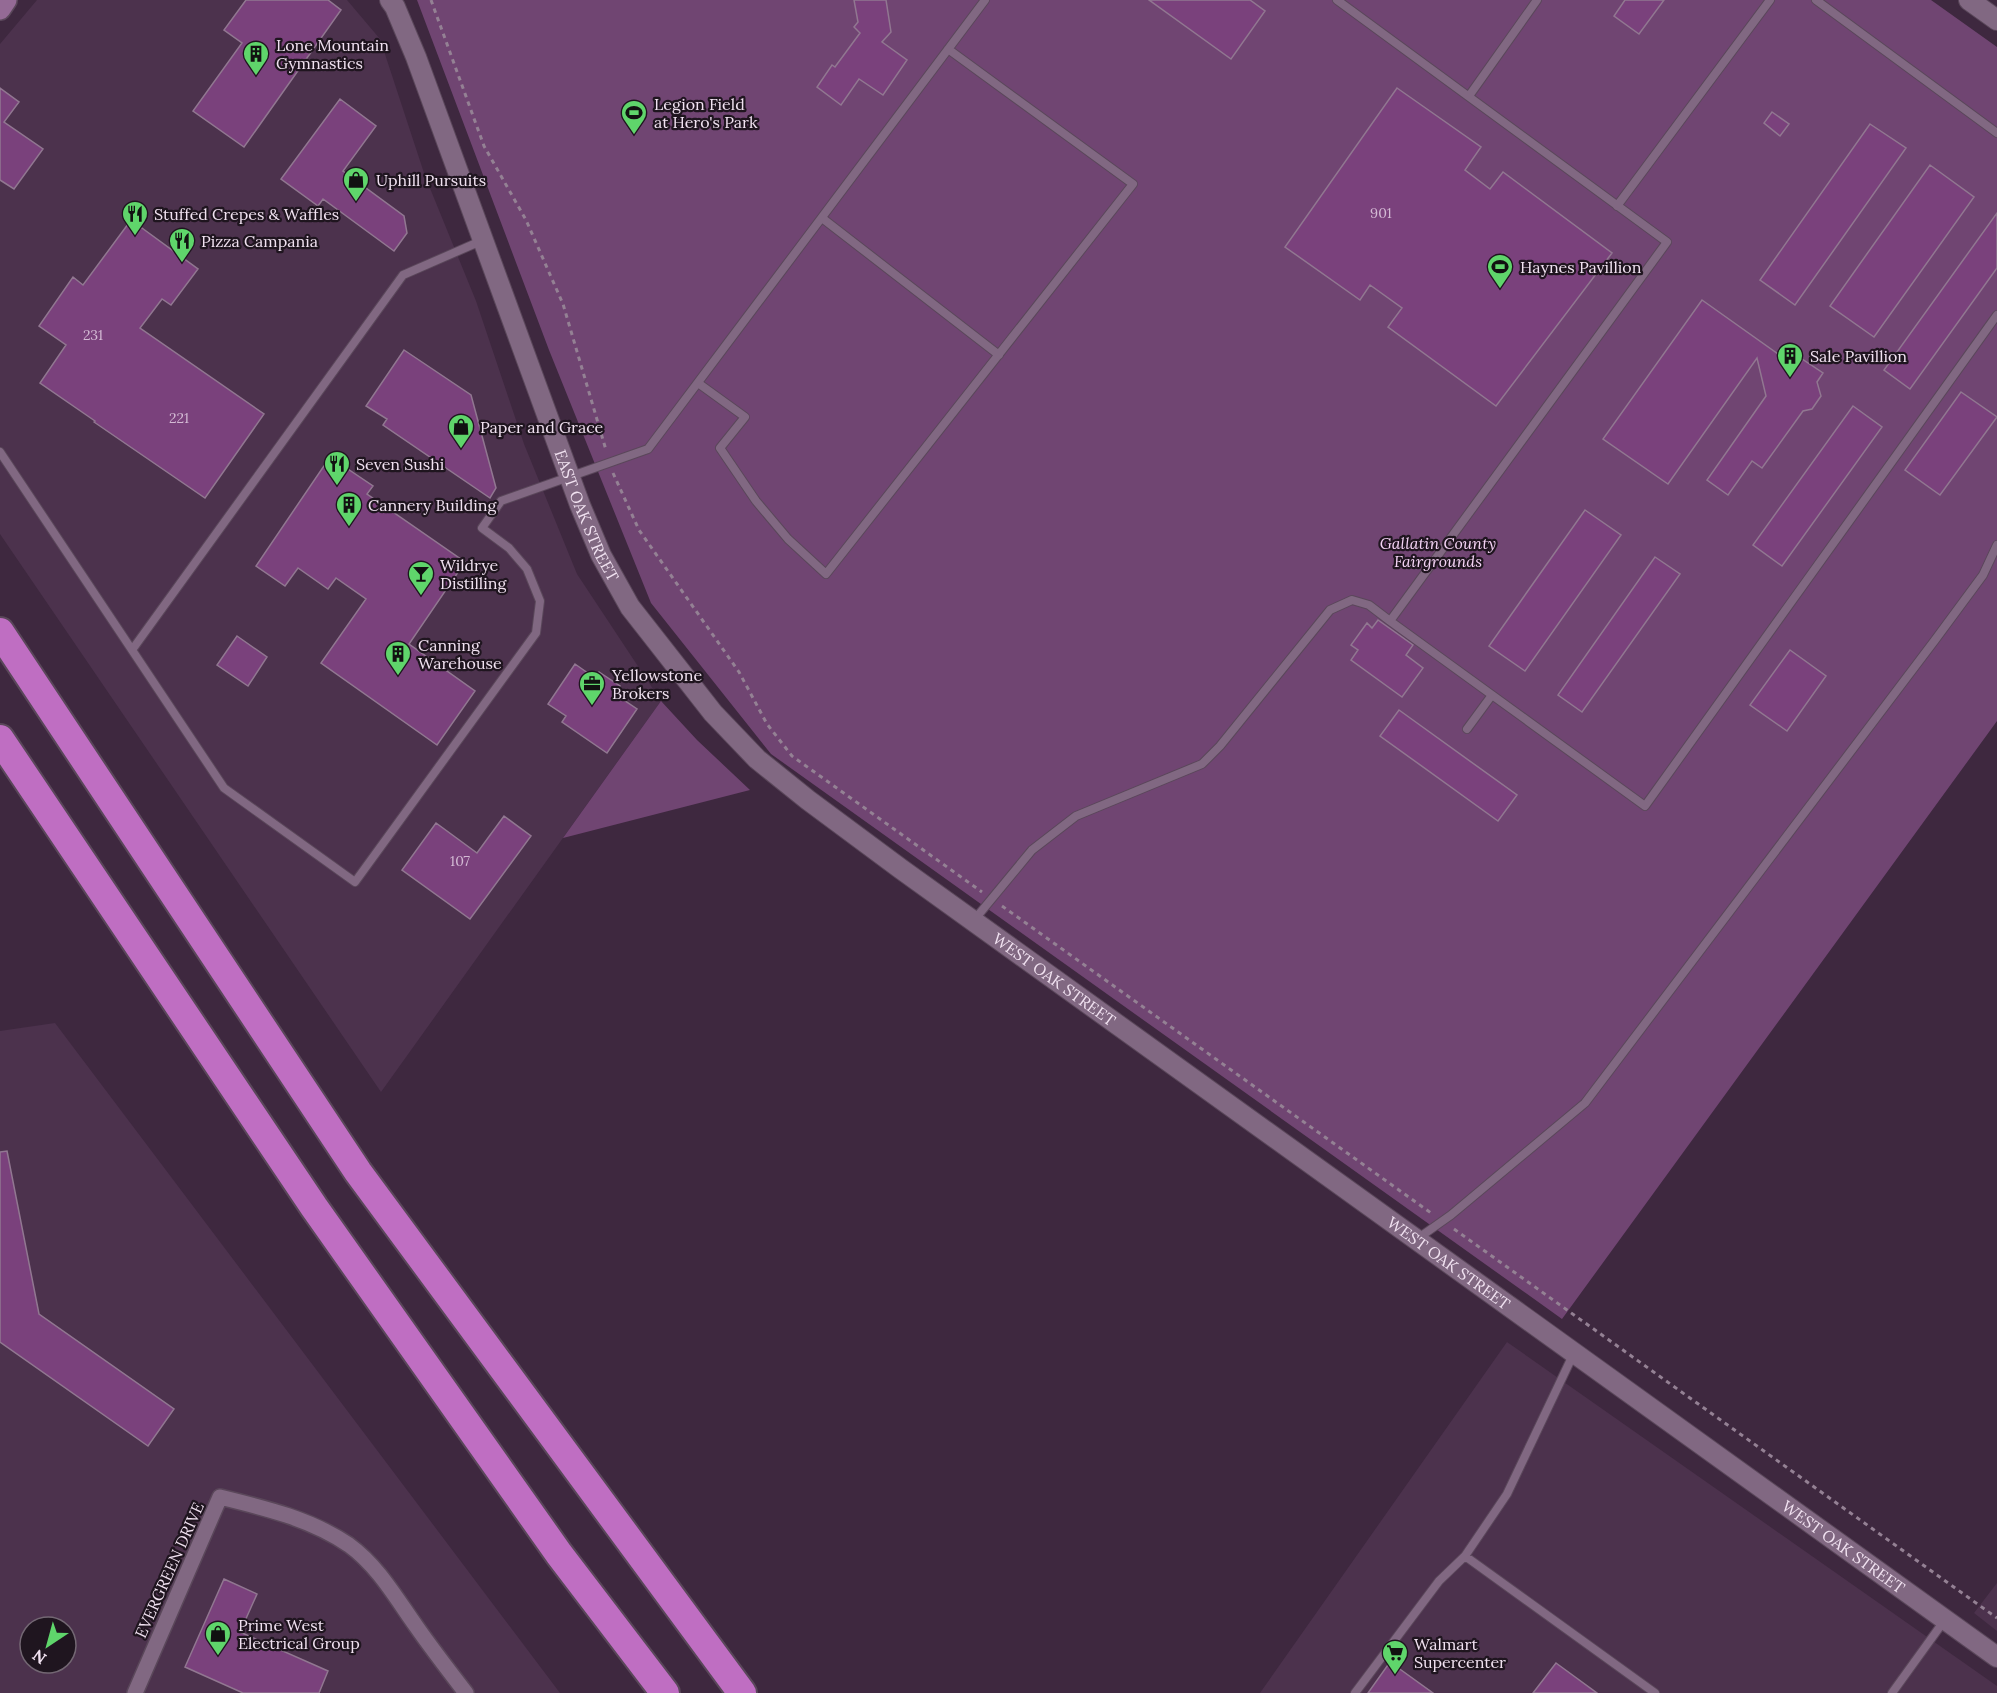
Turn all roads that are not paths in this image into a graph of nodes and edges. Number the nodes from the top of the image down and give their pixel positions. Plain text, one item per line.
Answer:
1 (6, 0) edge
2 (390, 0) edge
3 (985, 0) edge
4 (1337, 0) edge
5 (1537, 0) edge
6 (1770, 0) edge
7 (1816, 0) edge
8 (1969, 0) edge
9 (0, 9) edge
10 (1997, 20) edge
11 (948, 50) junction
12 (1468, 96) junction
13 (1997, 133) edge
14 (1617, 206) junction
15 (822, 218) junction
16 (483, 240) junction
17 (1997, 315) edge
18 (999, 355) junction
19 (698, 383) junction
20 (0, 452) edge
21 (569, 476) junction
22 (1997, 545) edge
23 (1390, 621) junction
24 (0, 632) edge
25 (132, 650) junction
26 (1492, 695) junction
27 (1467, 729) dead end
28 (0, 740) edge
29 (901, 869) joint
30 (973, 921) junction
31 (1416, 1240) junction
32 (1574, 1353) junction
33 (1464, 1556) junction
34 (1945, 1620) junction
35 (1993, 1651) edge
36 (135, 1693) edge
37 (466, 1693) edge
38 (665, 1693) edge
39 (742, 1693) edge
40 (1355, 1693) edge
41 (1655, 1693) edge
42 (1892, 1693) edge

1 - 9 main road
2 - 16 street, EAST OAK STREET
3 - 11 lane
4 - 12 lane
5 - 12 lane
6 - 14 lane
7 - 13 lane
8 - 10 street
11 - 15 lane
11 - 18 lane
12 - 14 lane
14 - 23 lane
15 - 18 lane
15 - 19 lane
16 - 21 street, EAST OAK STREET
16 - 25 lane
17 - 26 lane
18 - 19 lane
19 - 21 lane
20 - 25 lane
21 - 25 lane
21 - 29 street, EAST OAK STREET
22 - 31 lane
23 - 26 lane
23 - 30 lane
24 - 39 highway
26 - 27 lane
28 - 38 highway
29 - 30 street, WEST OAK STREET
30 - 31 street, WEST OAK STREET
31 - 32 street, WEST OAK STREET
32 - 33 lane
32 - 34 street, WEST OAK STREET
33 - 40 lane
33 - 41 lane
34 - 35 street, WEST OAK STREET
34 - 42 lane
36 - 37 street, EVERGREEN DRIVE

